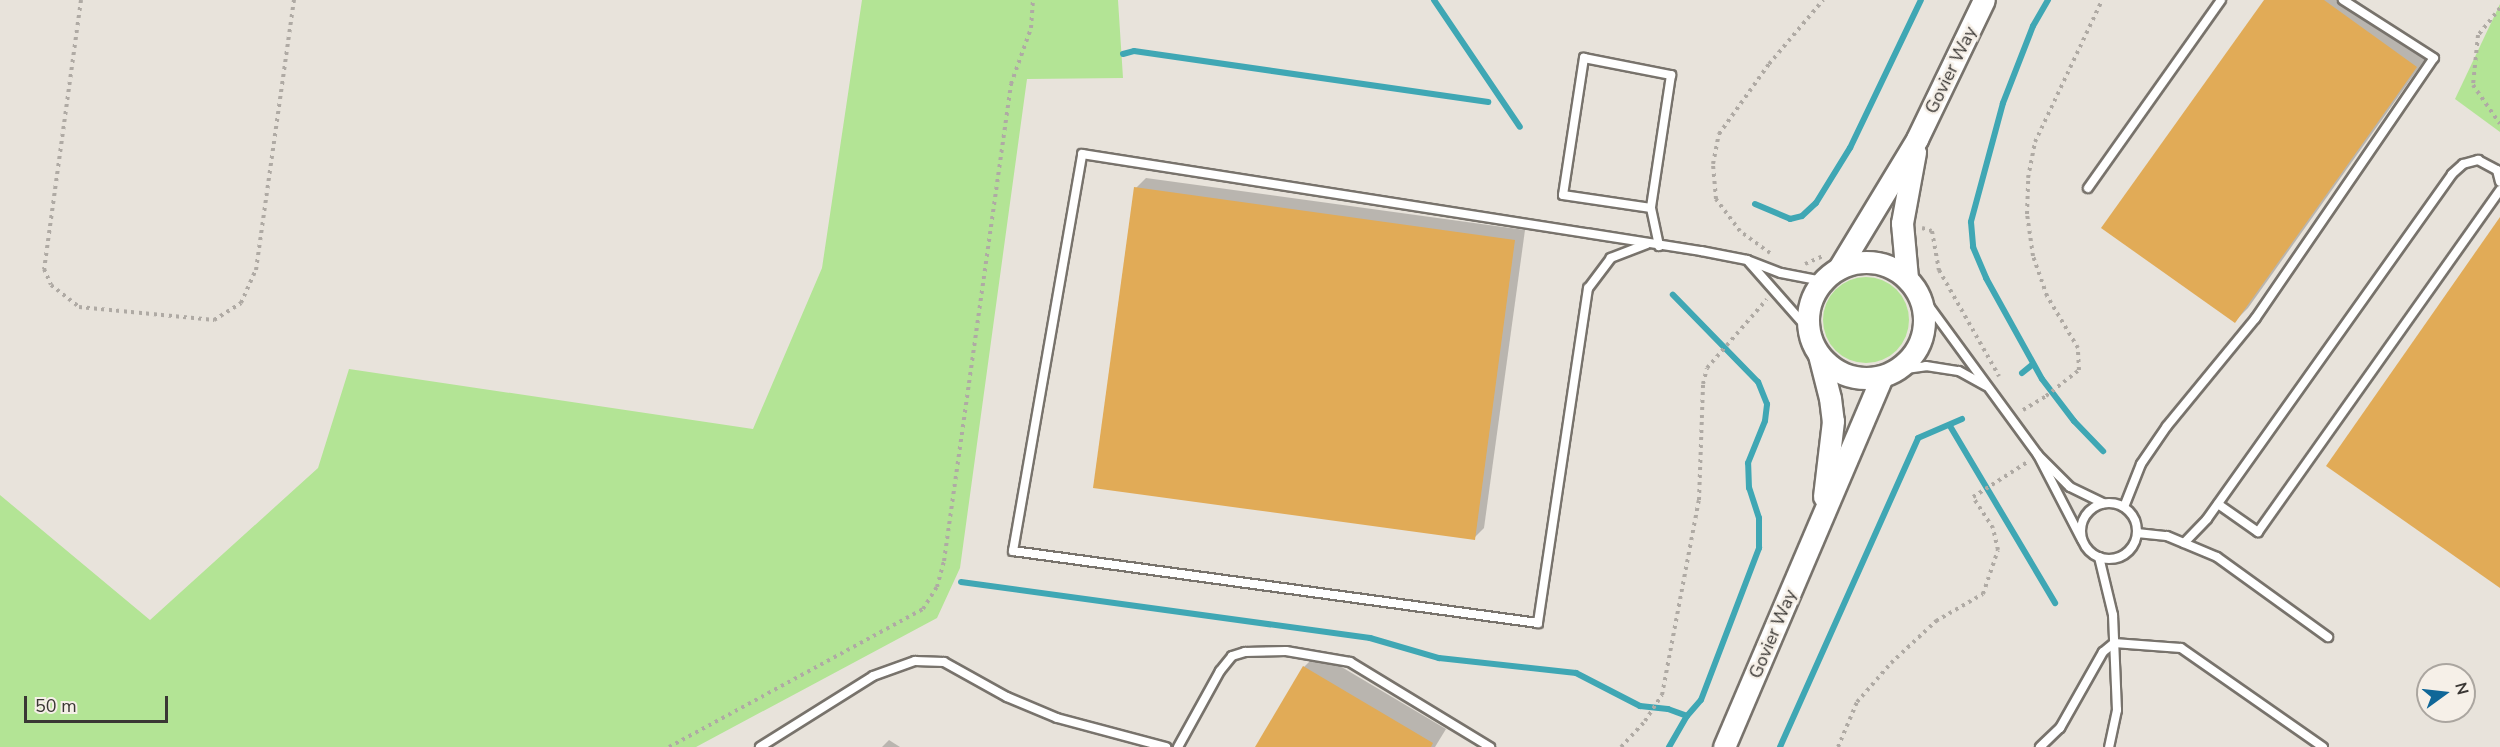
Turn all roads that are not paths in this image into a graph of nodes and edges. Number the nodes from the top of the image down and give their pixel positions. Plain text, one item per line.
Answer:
1 (1984, 0) edge
2 (2220, 0) edge
3 (2343, 0) edge
4 (1917, 139) junction
5 (2500, 182) edge
6 (2088, 188) dead end
7 (2500, 190) edge
8 (1651, 208) junction
9 (1647, 244) junction
10 (1659, 246) junction
11 (1747, 260) junction
12 (1839, 268) junction
13 (1822, 281) junction
14 (1912, 285) junction
15 (1808, 329) junction
16 (1818, 354) junction
17 (1890, 374) junction
18 (1989, 387) junction
19 (2038, 455) junction
20 (2103, 503) junction
21 (2218, 504) junction
22 (2124, 507) junction
23 (1822, 520) junction
24 (2136, 533) junction
25 (2082, 540) junction
26 (2184, 543) junction
27 (2099, 557) junction
28 (2328, 637) dead end
29 (2114, 644) junction
30 (760, 747) edge
31 (1166, 747) edge
32 (1178, 747) edge
33 (1490, 747) edge
34 (1724, 747) edge
35 (2040, 747) edge
36 (2109, 747) edge
37 (2323, 747) edge

1 - 4 street, Govier Way
2 - 6 lane
3 - 22 lane
4 - 12 street, Govier Way
4 - 14 street, Govier Way
5 - 21 lane
7 - 21 lane
8 - 8 lane
8 - 10 lane
9 - 9 lane
9 - 10 lane
10 - 11 lane
11 - 13 lane
11 - 15 lane
12 - 13 street
12 - 14 street
13 - 15 street
14 - 17 street
14 - 18 lane
15 - 16 street
16 - 17 street
16 - 23 street, Govier Way
17 - 18 lane
17 - 23 street, Govier Way
18 - 19 lane
19 - 20 lane
19 - 25 lane
20 - 22 lane
20 - 25 lane
21 - 26 lane
22 - 24 lane
23 - 34 street, Govier Way
24 - 26 lane
24 - 27 lane
25 - 27 lane
26 - 28 lane
27 - 29 lane
29 - 35 lane
29 - 36 lane
29 - 37 lane
30 - 31 lane
32 - 33 lane

